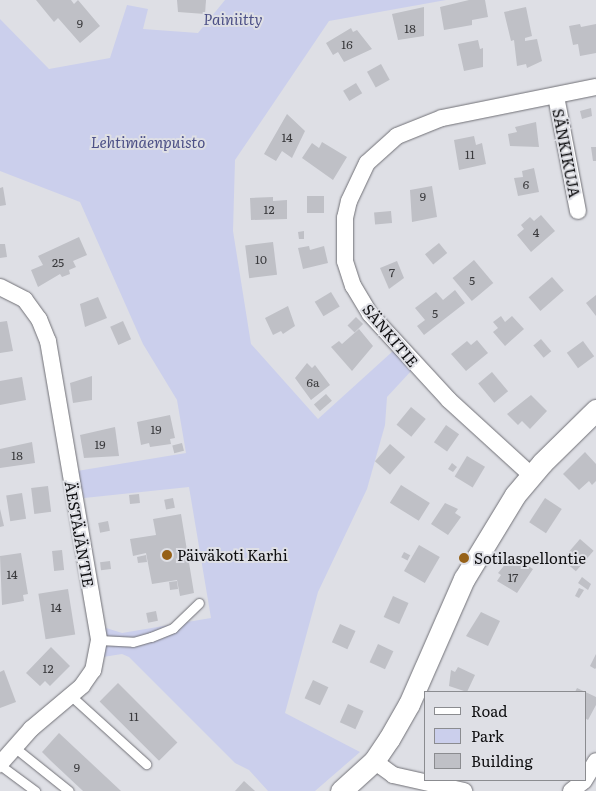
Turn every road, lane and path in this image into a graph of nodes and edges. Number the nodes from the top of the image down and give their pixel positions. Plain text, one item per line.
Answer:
1 (596, 87) edge
2 (556, 96) junction
3 (578, 211) dead end
4 (0, 287) edge
5 (596, 410) edge
6 (532, 475) junction
7 (199, 602) dead end
8 (99, 640) junction
9 (70, 695) junction
10 (14, 747) junction
11 (374, 761) junction
12 (596, 761) edge
13 (0, 764) edge
14 (146, 764) dead end
15 (586, 778) edge
16 (584, 781) edge
17 (411, 785) edge
18 (35, 791) edge
19 (69, 791) edge
20 (341, 791) edge
21 (462, 791) edge
22 (571, 791) edge

1 - 2 street, SÄNKITIE
2 - 3 street, SÄNKIKUJA
2 - 6 street, SÄNKITIE
4 - 8 street, ÄESTÄJÄNTIE
5 - 6 street
6 - 11 street
7 - 8 lane
8 - 9 street, ÄESTÄJÄNTIE
9 - 10 street, ÄESTÄJÄNTIE
9 - 14 lane
10 - 13 street, ÄESTÄJÄNTIE
10 - 19 lane
11 - 17 street
11 - 20 street
12 - 15 street
13 - 18 lane
16 - 22 street
17 - 21 street

